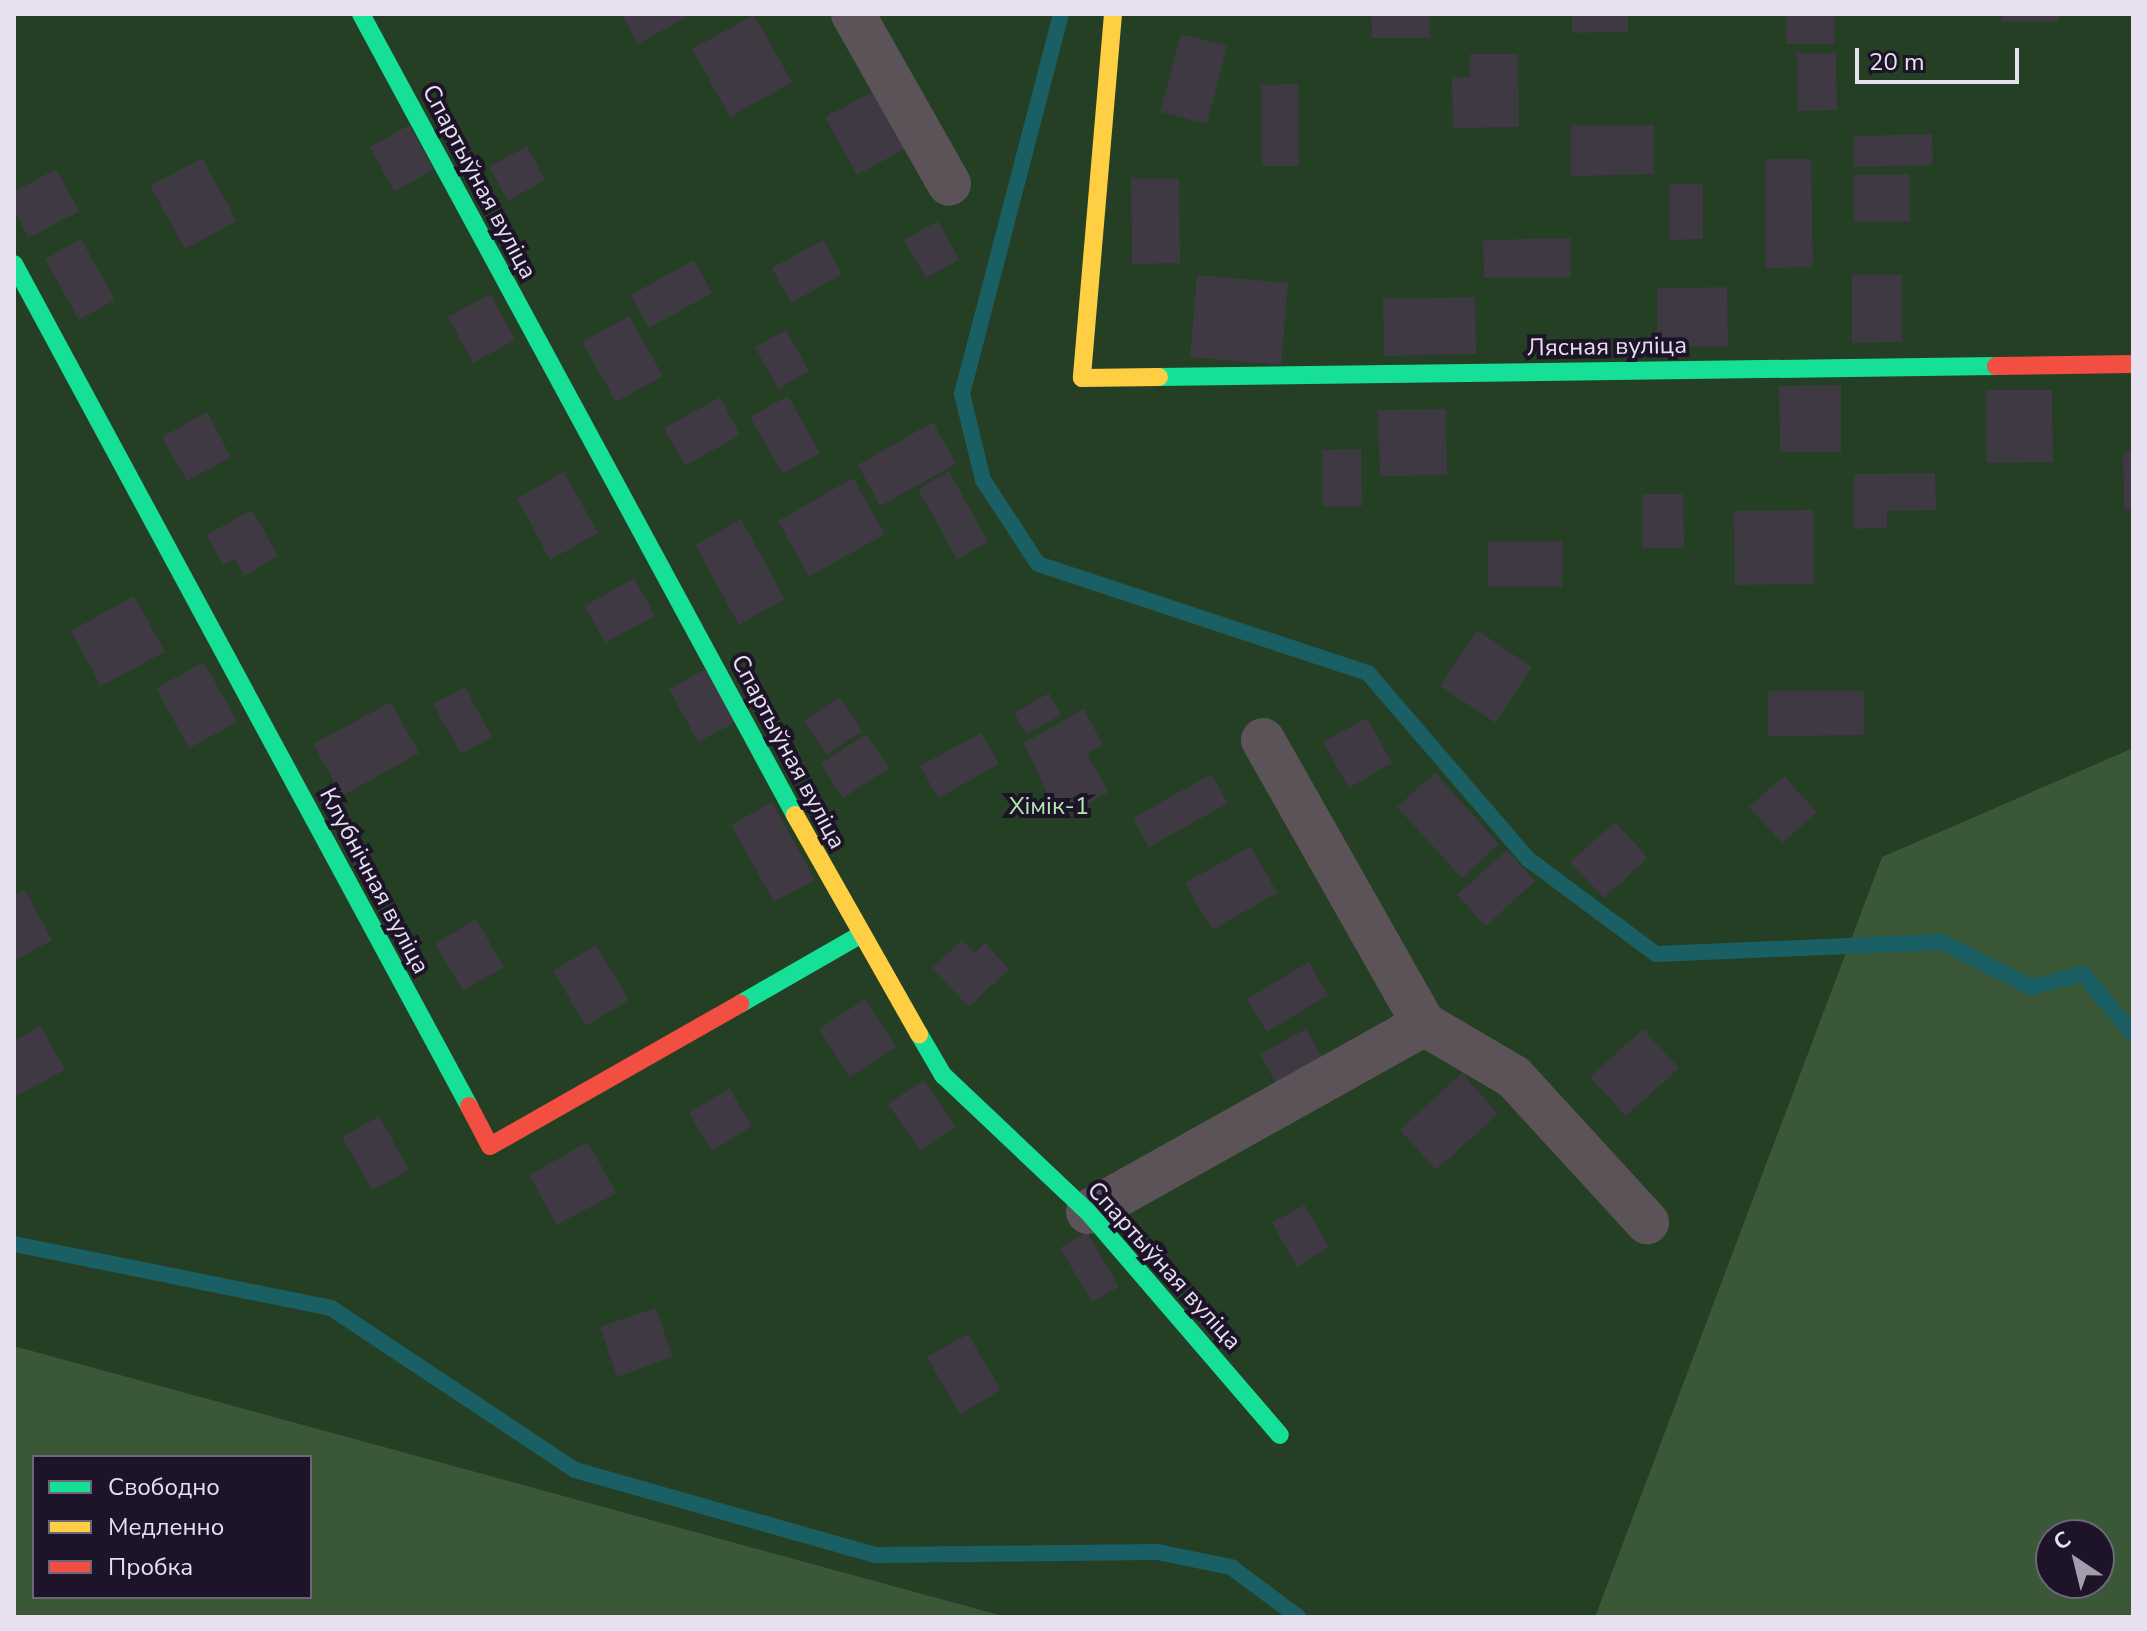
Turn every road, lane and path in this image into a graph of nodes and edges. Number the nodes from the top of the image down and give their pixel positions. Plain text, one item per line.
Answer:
1 (361, 14) edge
2 (853, 14) edge
3 (1113, 14) edge
4 (949, 184) dead end
5 (14, 264) edge
6 (2133, 364) edge
7 (1263, 740) dead end
8 (860, 935) junction
9 (1424, 1024) junction
10 (1088, 1212) junction
11 (1647, 1222) dead end
12 (1280, 1435) dead end

1 - 8 street, Спартыўная вуліца
2 - 4 street
3 - 6 street, Лясная вуліца
5 - 8 street, Клубнічная вуліца
7 - 9 street
8 - 10 street, Спартыўная вуліца
9 - 10 street
9 - 11 street
10 - 12 street, Спартыўная вуліца

